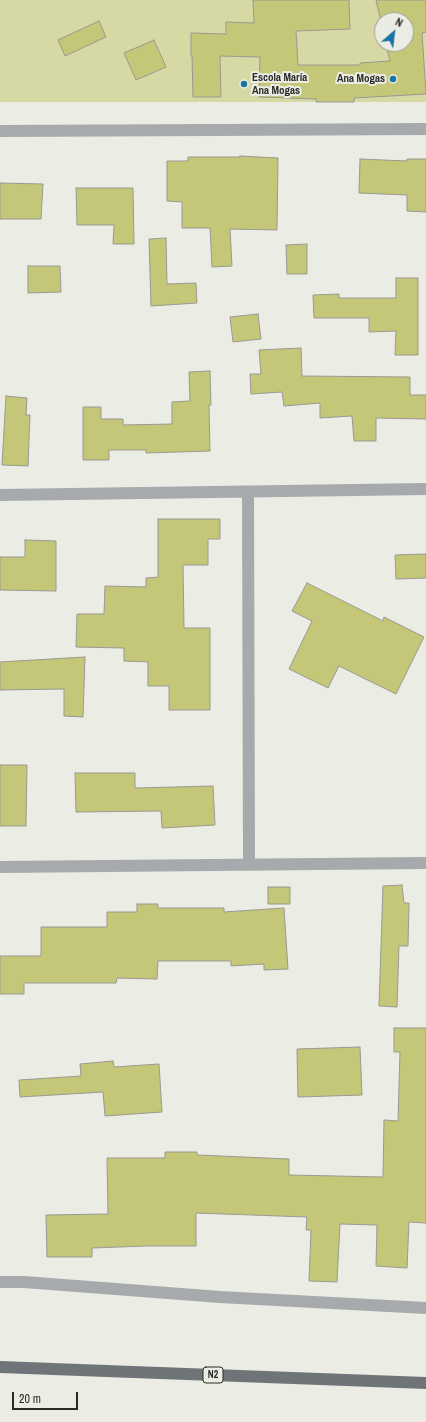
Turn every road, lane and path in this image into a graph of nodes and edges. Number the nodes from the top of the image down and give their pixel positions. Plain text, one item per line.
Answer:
1 (426, 129) edge
2 (0, 131) edge
3 (426, 489) edge
4 (248, 492) junction
5 (0, 495) edge
6 (426, 863) edge
7 (249, 865) junction
8 (0, 867) edge
9 (0, 1282) edge
10 (426, 1308) edge
11 (0, 1367) edge
12 (426, 1383) edge

1 - 2 street
3 - 4 street
4 - 5 street
4 - 7 street
6 - 7 street
7 - 8 street
9 - 10 street
11 - 12 main road, N2

